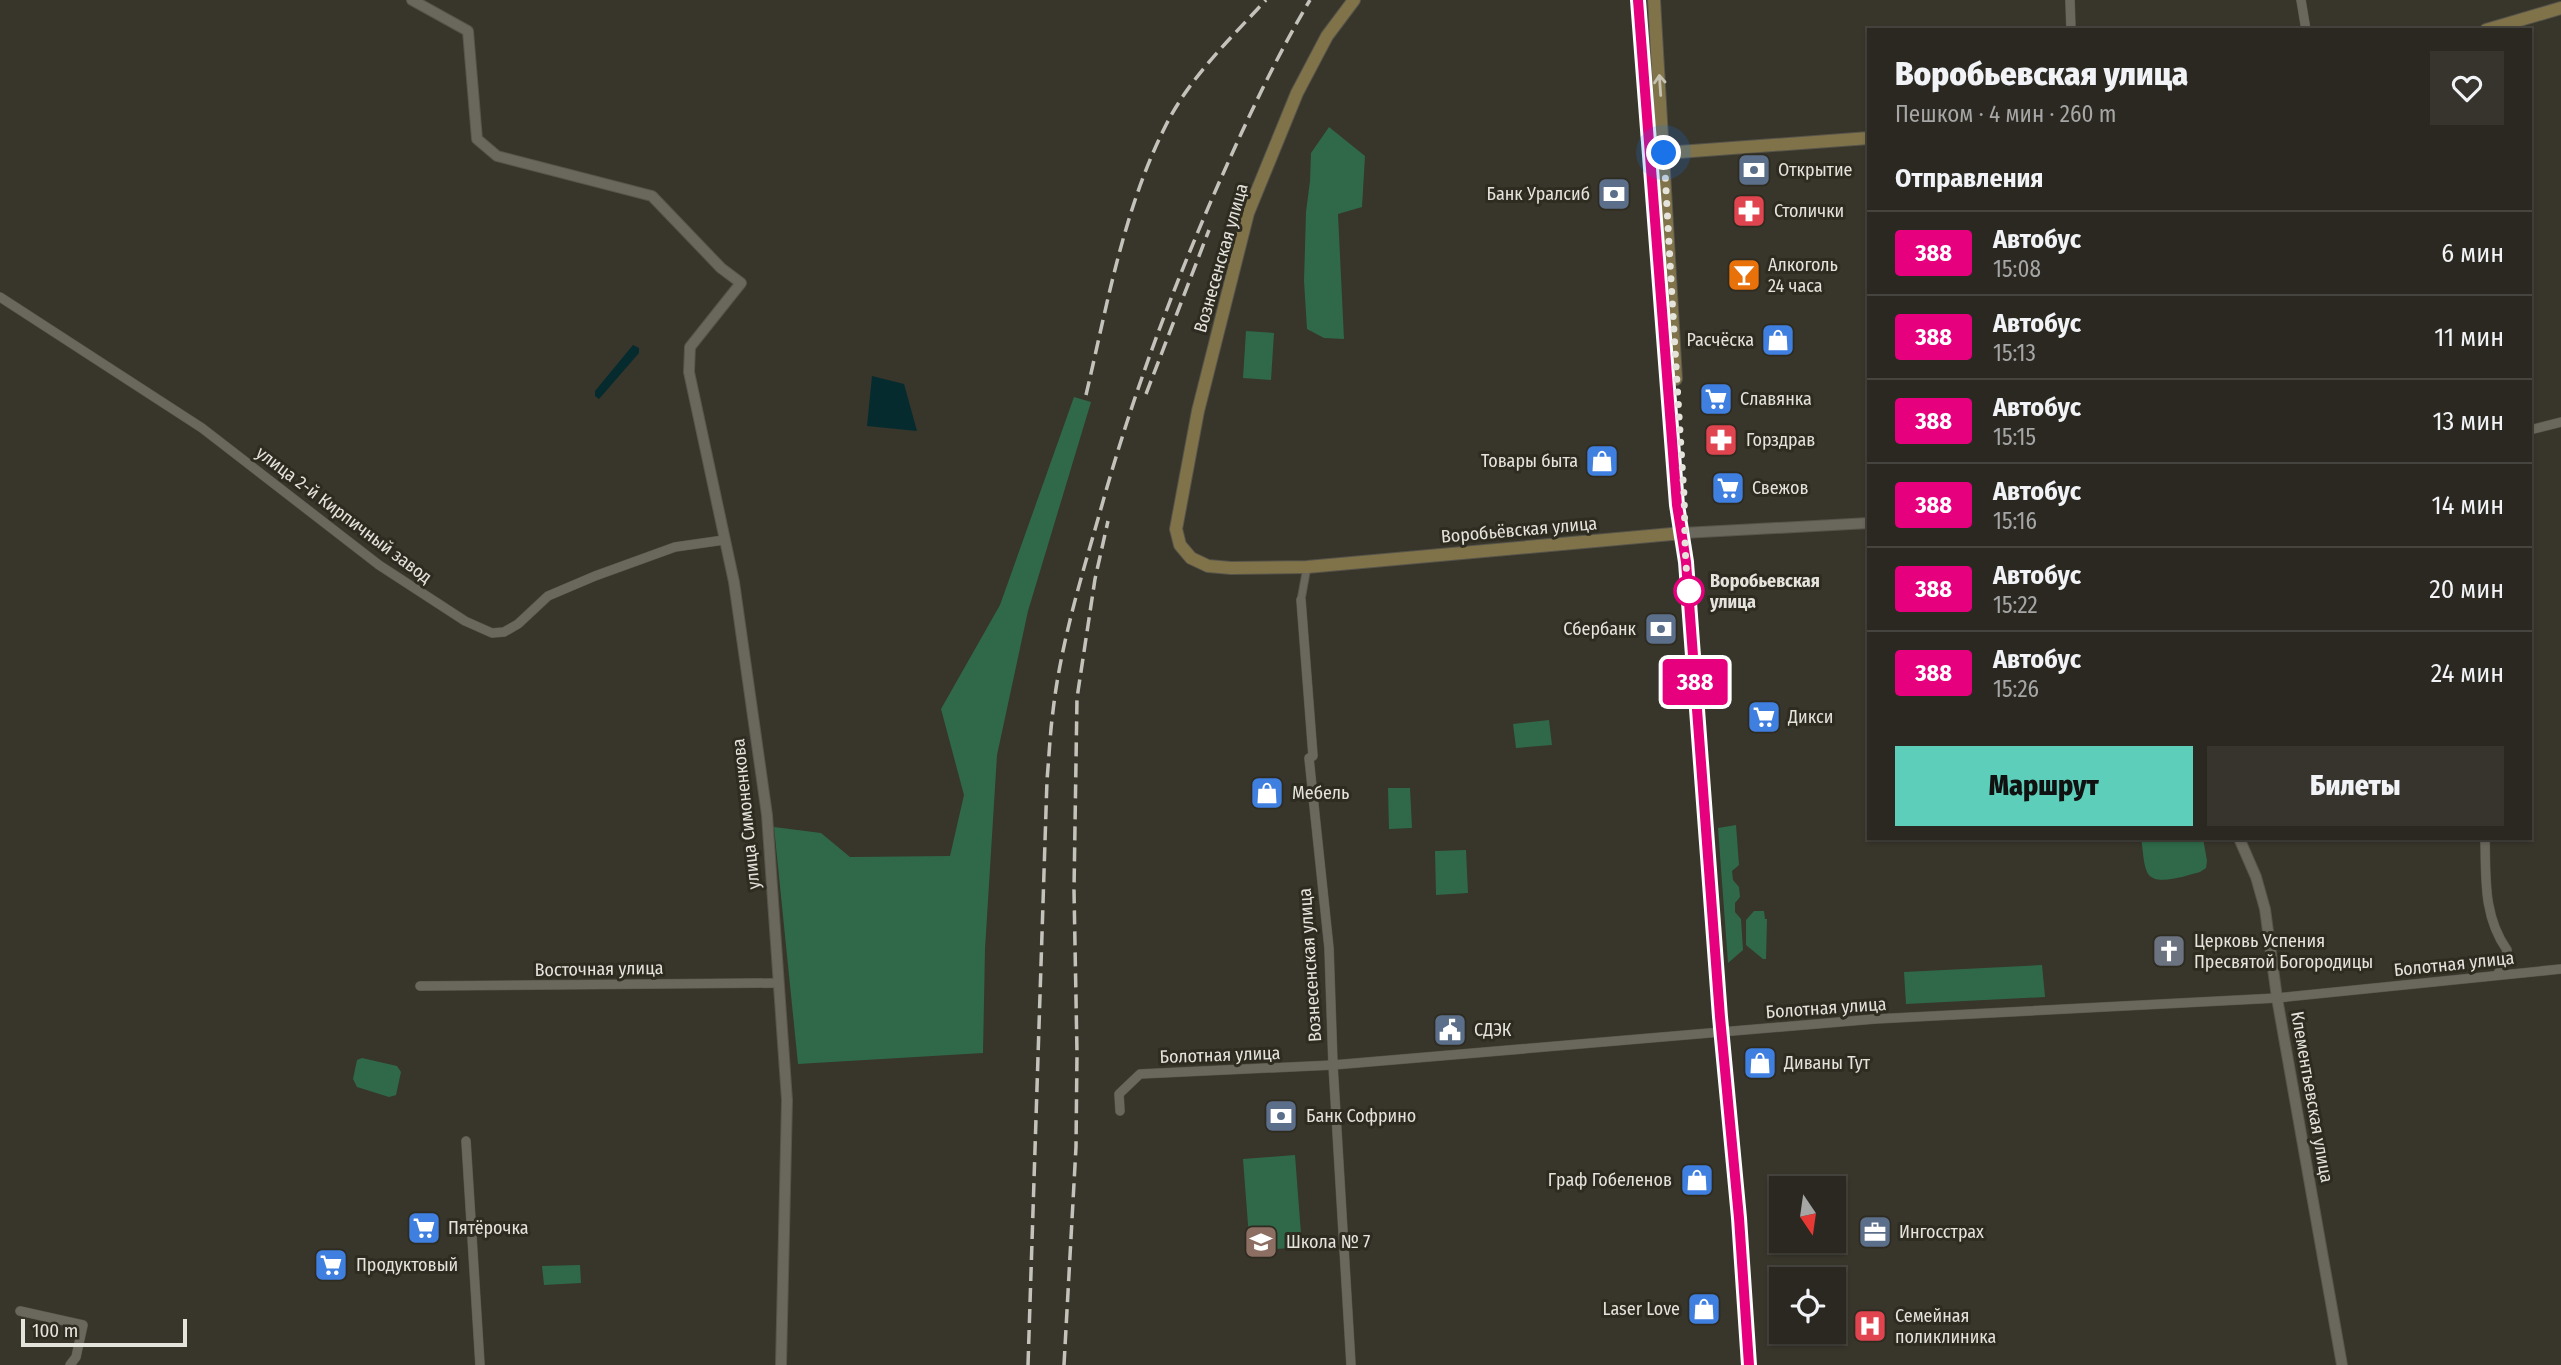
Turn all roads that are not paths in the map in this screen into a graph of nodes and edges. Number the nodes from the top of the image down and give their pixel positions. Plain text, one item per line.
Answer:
1 (412, 0) edge
2 (1354, 0) edge
3 (1638, 0) edge
4 (1654, 0) edge
5 (2070, 0) edge
6 (2301, 0) edge
7 (2561, 8) edge
8 (2071, 28) edge
9 (2306, 28) edge
10 (2493, 28) edge
11 (1867, 138) edge
12 (1664, 153) junction
13 (2, 298) edge
14 (2561, 422) edge
15 (2532, 429) edge
16 (1867, 523) edge
17 (1683, 533) junction
18 (724, 540) junction
19 (1180, 545) joint
20 (1307, 567) junction
21 (1300, 600) joint
22 (2240, 840) edge
23 (2485, 840) edge
24 (2561, 969) edge
25 (2497, 975) junction
26 (778, 983) junction
27 (420, 986) dead end
28 (2277, 999) junction
29 (1721, 1032) junction
30 (1334, 1065) junction
31 (1120, 1111) dead end
32 (466, 1141) dead end
33 (20, 1311) dead end
34 (70, 1365) edge
35 (480, 1365) edge
36 (781, 1365) edge
37 (1351, 1365) edge
38 (1749, 1365) edge
39 (2342, 1365) edge

1 - 18 street, улица Симоненкова
2 - 19 main road, Вознесенская улица
3 - 17 main road
12 -> 4 main road
5 - 8 street
6 - 9 street
7 - 10 main road
11 - 12 main road
12 - 17 main road
13 - 18 street, улица 2-й Кирпичный завод
14 - 15 street
16 - 17 street, Воробьёвская улица
17 - 20 main road, Воробьёвская улица
17 - 29 main road
18 - 26 street, улица Симоненкова
19 - 20 main road, Воробьёвская улица
20 - 21 street, Вознесенская улица
21 - 30 street, Вознесенская улица
22 - 28 street, Клементьевская улица
23 - 25 street
24 - 25 street, Болотная улица
25 - 28 street, Болотная улица
26 - 27 street, Восточная улица
26 - 36 street, улица Симоненкова
28 - 29 street, Болотная улица
28 - 39 street, Клементьевская улица
29 - 30 street, Болотная улица
29 - 38 main road
30 - 31 street, Болотная улица
30 - 37 street, Вознесенская улица
32 - 35 street
33 - 34 street

